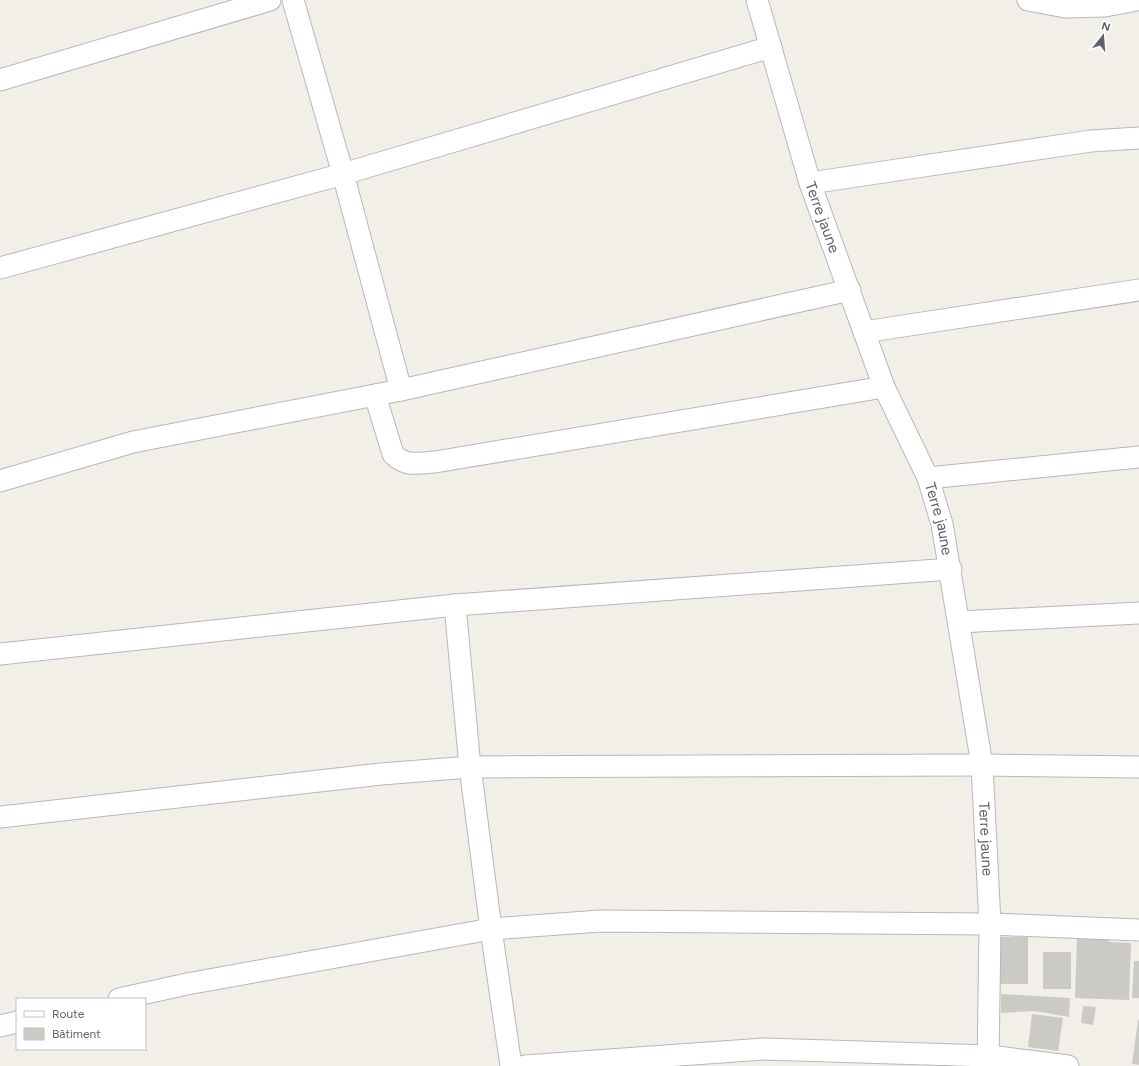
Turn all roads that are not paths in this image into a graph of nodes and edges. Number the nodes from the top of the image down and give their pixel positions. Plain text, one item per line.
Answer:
1 (270, 0) edge
2 (293, 0) edge
3 (757, 0) edge
4 (1028, 0) edge
5 (1137, 0) edge
6 (771, 47) junction
7 (0, 80) edge
8 (1139, 138) edge
9 (343, 174) junction
10 (810, 183) junction
11 (0, 268) edge
12 (850, 290) junction
13 (1139, 290) edge
14 (864, 332) junction
15 (884, 387) junction
16 (401, 390) junction
17 (375, 396) junction
18 (1139, 457) edge
19 (928, 478) junction
20 (0, 481) edge
21 (951, 569) junction
22 (455, 605) junction
23 (1139, 613) edge
24 (959, 622) junction
25 (0, 654) edge
26 (982, 766) junction
27 (470, 767) junction
28 (1139, 767) edge
29 (0, 817) edge
30 (990, 924) junction
31 (491, 929) junction
32 (1139, 930) edge
33 (124, 998) edge
34 (16, 1022) edge
35 (0, 1026) edge
36 (988, 1061) edge
37 (511, 1066) edge
38 (525, 1066) edge
39 (1068, 1066) edge

1 - 7 street
2 - 9 street
3 - 6 street, Terre jaune
4 - 5 street
6 - 9 street
6 - 10 street, Terre jaune
8 - 10 street
9 - 11 street
9 - 16 street
10 - 12 street, Terre jaune
12 - 14 street, Terre jaune
12 - 16 street
13 - 14 street
14 - 15 street, Terre jaune
15 - 17 street
15 - 19 street, Terre jaune
16 - 17 street
17 - 20 street
18 - 19 street
19 - 21 street, Terre jaune
21 - 22 street
21 - 24 street, Terre jaune
22 - 25 street
22 - 27 street
23 - 24 street
24 - 26 street, Terre jaune
26 - 27 street
26 - 28 street
26 - 30 street, Terre jaune
27 - 29 street
27 - 31 street
30 - 31 street
30 - 32 street
30 - 36 street, Terre jaune
31 - 33 street
31 - 37 street
34 - 35 street
36 - 38 street
36 - 39 street

